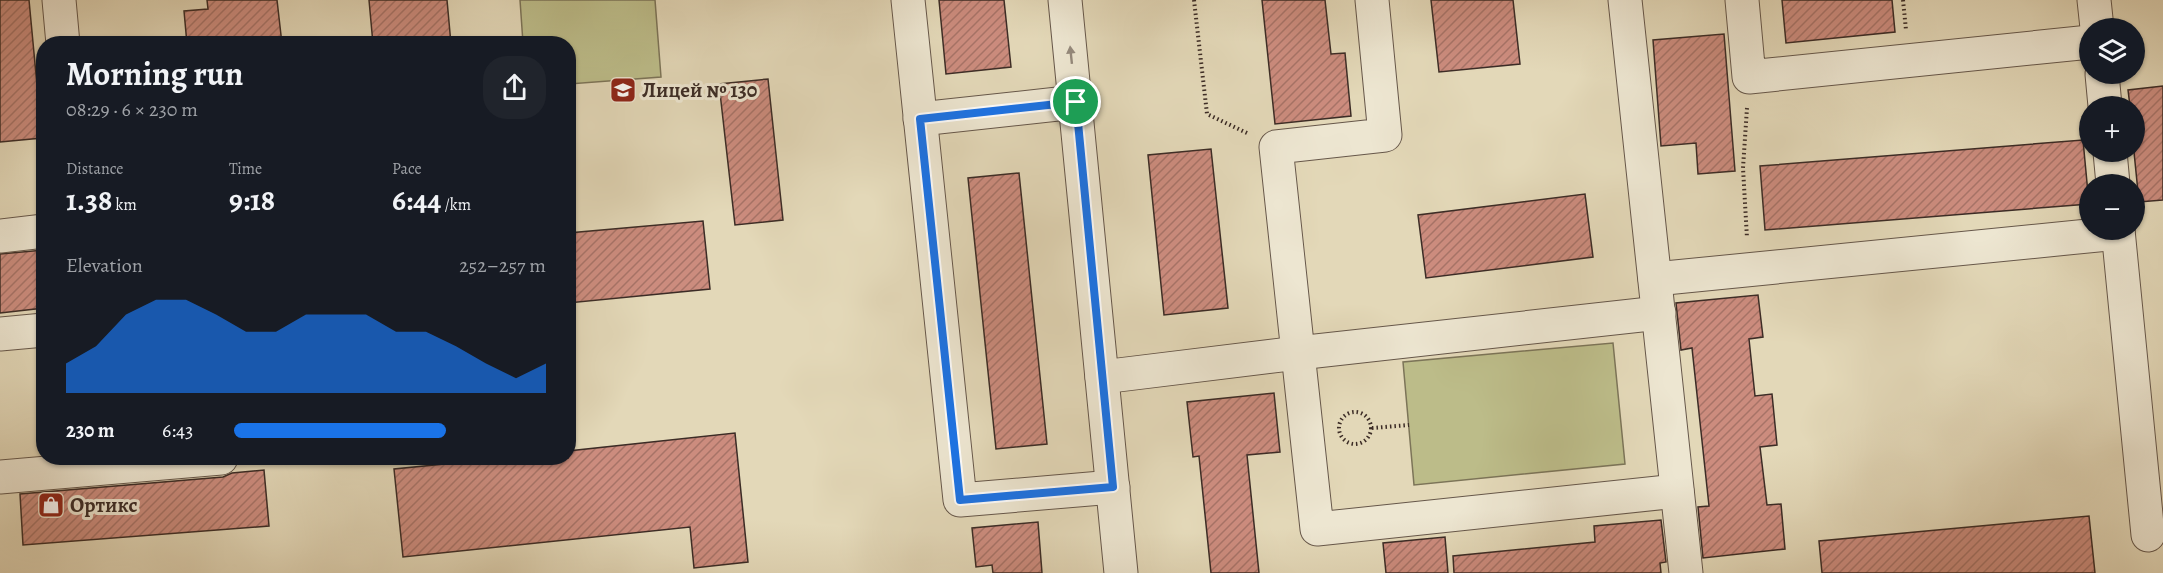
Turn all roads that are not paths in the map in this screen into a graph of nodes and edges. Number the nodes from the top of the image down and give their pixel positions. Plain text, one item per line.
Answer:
1 (59, 0) edge
2 (908, 0) edge
3 (1065, 0) edge
4 (1372, 0) edge
5 (1625, 0) edge
6 (1742, 0) edge
7 (2094, 0) edge
8 (2096, 18) edge
9 (62, 36) edge
10 (2079, 43) edge
11 (1076, 102) junction
12 (920, 119) junction
13 (36, 232) edge
14 (2079, 235) edge
15 (0, 236) edge
16 (2119, 240) edge
17 (1655, 279) junction
18 (1659, 313) junction
19 (36, 331) edge
20 (0, 334) edge
21 (1298, 353) junction
22 (1102, 377) junction
23 (140, 465) edge
24 (0, 477) edge
25 (1113, 487) junction
26 (1677, 490) junction
27 (2148, 535) dead end
28 (1121, 573) edge
29 (1686, 573) edge

1 - 9 street
2 - 12 street
11 -> 3 street
4 - 21 street
5 - 17 street
6 - 10 street
7 - 8 street
11 - 12 street
11 - 22 street
12 - 25 street
13 - 15 street
14 - 17 street
16 - 27 street
17 - 18 street
18 - 21 street
18 - 26 street
19 - 20 street
21 - 22 street
21 - 26 street
22 - 25 street
23 - 24 street
25 - 28 street
26 - 29 street

